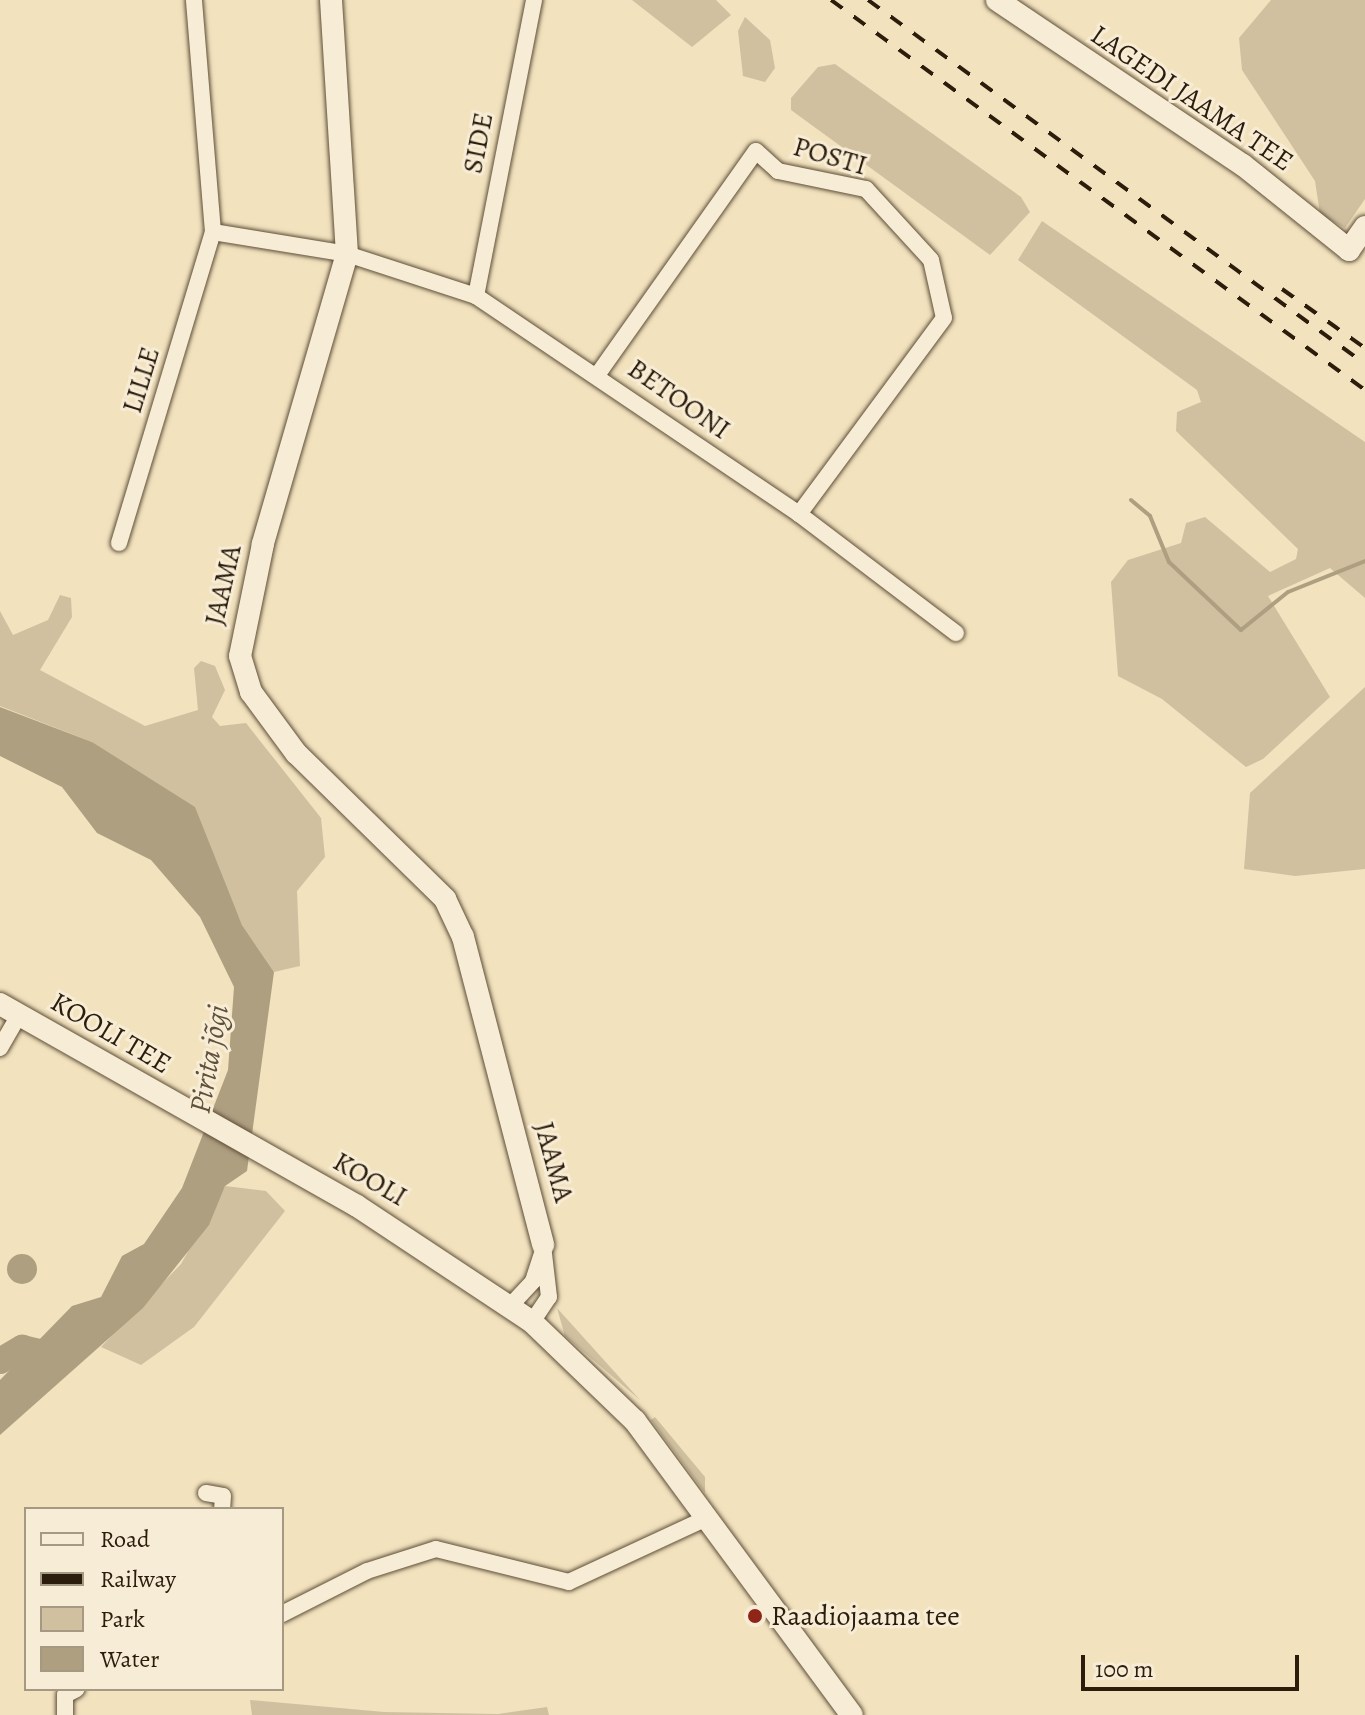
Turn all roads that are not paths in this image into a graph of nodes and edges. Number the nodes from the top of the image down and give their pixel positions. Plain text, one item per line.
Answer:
1 (194, 0) edge
2 (331, 0) edge
3 (534, 0) edge
4 (997, 0) edge
5 (1365, 227) edge
6 (213, 232) junction
7 (347, 254) junction
8 (476, 296) junction
9 (598, 374) junction
10 (799, 514) junction
11 (119, 543) dead end
12 (956, 633) dead end
13 (9, 1010) edge
14 (0, 1048) edge
15 (193, 1114) joint
16 (543, 1245) junction
17 (511, 1305) junction
18 (532, 1322) junction
19 (206, 1493) dead end
20 (222, 1507) edge
21 (709, 1517) junction
22 (284, 1613) edge
23 (73, 1691) edge
24 (65, 1715) edge
25 (852, 1715) edge

1 - 6 street, LILLE
2 - 7 street, JAAMA
3 - 8 street, SIDE
4 - 5 street, LAGEDI JAAMA TEE
6 - 7 street
6 - 11 street, LILLE
7 - 8 street, BETOONI
7 - 16 street, JAAMA
8 - 9 street, BETOONI
9 - 10 street, BETOONI
9 - 10 street, POSTI
10 - 12 street, BETOONI
13 - 14 street
13 - 15 street, KOOLI TEE
15 - 17 street, KOOLI
16 - 17 street, JAAMA
16 - 18 street, JAAMA
17 - 18 street, KOOLI
18 - 21 street, KOOLI
19 - 20 street
21 - 22 street
21 - 25 street, KOOLI
23 - 24 street

